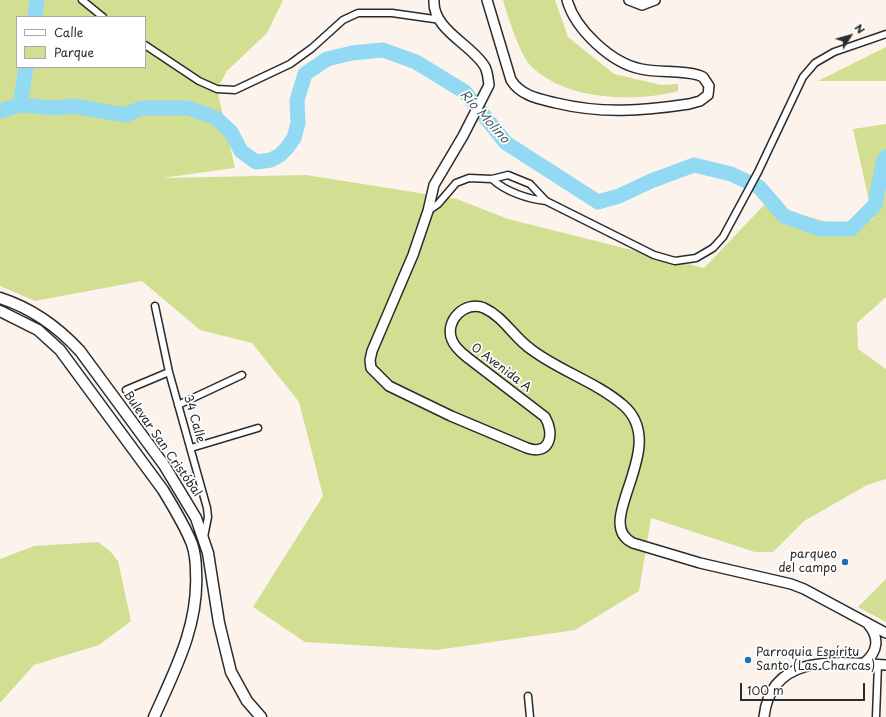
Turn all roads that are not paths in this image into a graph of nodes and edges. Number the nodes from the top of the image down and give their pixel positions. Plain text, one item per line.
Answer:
1 (82, 0) edge
2 (434, 0) edge
3 (487, 0) edge
4 (567, 0) edge
5 (629, 0) edge
6 (655, 0) edge
7 (102, 16) edge
8 (441, 20) junction
9 (886, 34) edge
10 (146, 47) edge
11 (492, 178) junction
12 (546, 201) junction
13 (428, 211) junction
14 (0, 298) edge
15 (156, 306) dead end
16 (0, 312) edge
17 (169, 372) junction
18 (242, 375) dead end
19 (126, 390) dead end
20 (178, 405) junction
21 (258, 428) dead end
22 (190, 448) junction
23 (204, 537) junction
24 (867, 623) junction
25 (886, 633) edge
26 (864, 663) junction
27 (883, 665) edge
28 (528, 696) dead end
29 (248, 701) junction
30 (154, 717) edge
31 (252, 717) edge
32 (260, 717) edge
33 (530, 717) edge
34 (764, 717) edge
35 (876, 717) edge

1 - 7 street
2 - 8 street, 0 Avenida A
3 - 4 street
5 - 6 street
8 - 10 street
8 - 13 street, 0 Avenida A
9 - 12 street
11 - 12 street
11 - 12 street
11 - 13 street
13 - 24 street, 0 Avenida A
14 - 23 main road, Bulevar San Cristóbal
15 - 17 street, 34 Calle
16 - 30 main road
17 - 19 street
17 - 20 street, 34 Calle
18 - 20 street
20 - 22 street, 34 Calle
21 - 22 street
22 - 23 street, 34 Calle
23 - 29 main road, Bulevar San Cristóbal
24 - 25 street, 0 Avenida A
24 - 26 street
26 - 27 street
26 - 34 street
27 - 35 street
28 - 33 street
29 - 31 main road
29 - 32 main road, Bulevar San Cristóbal

